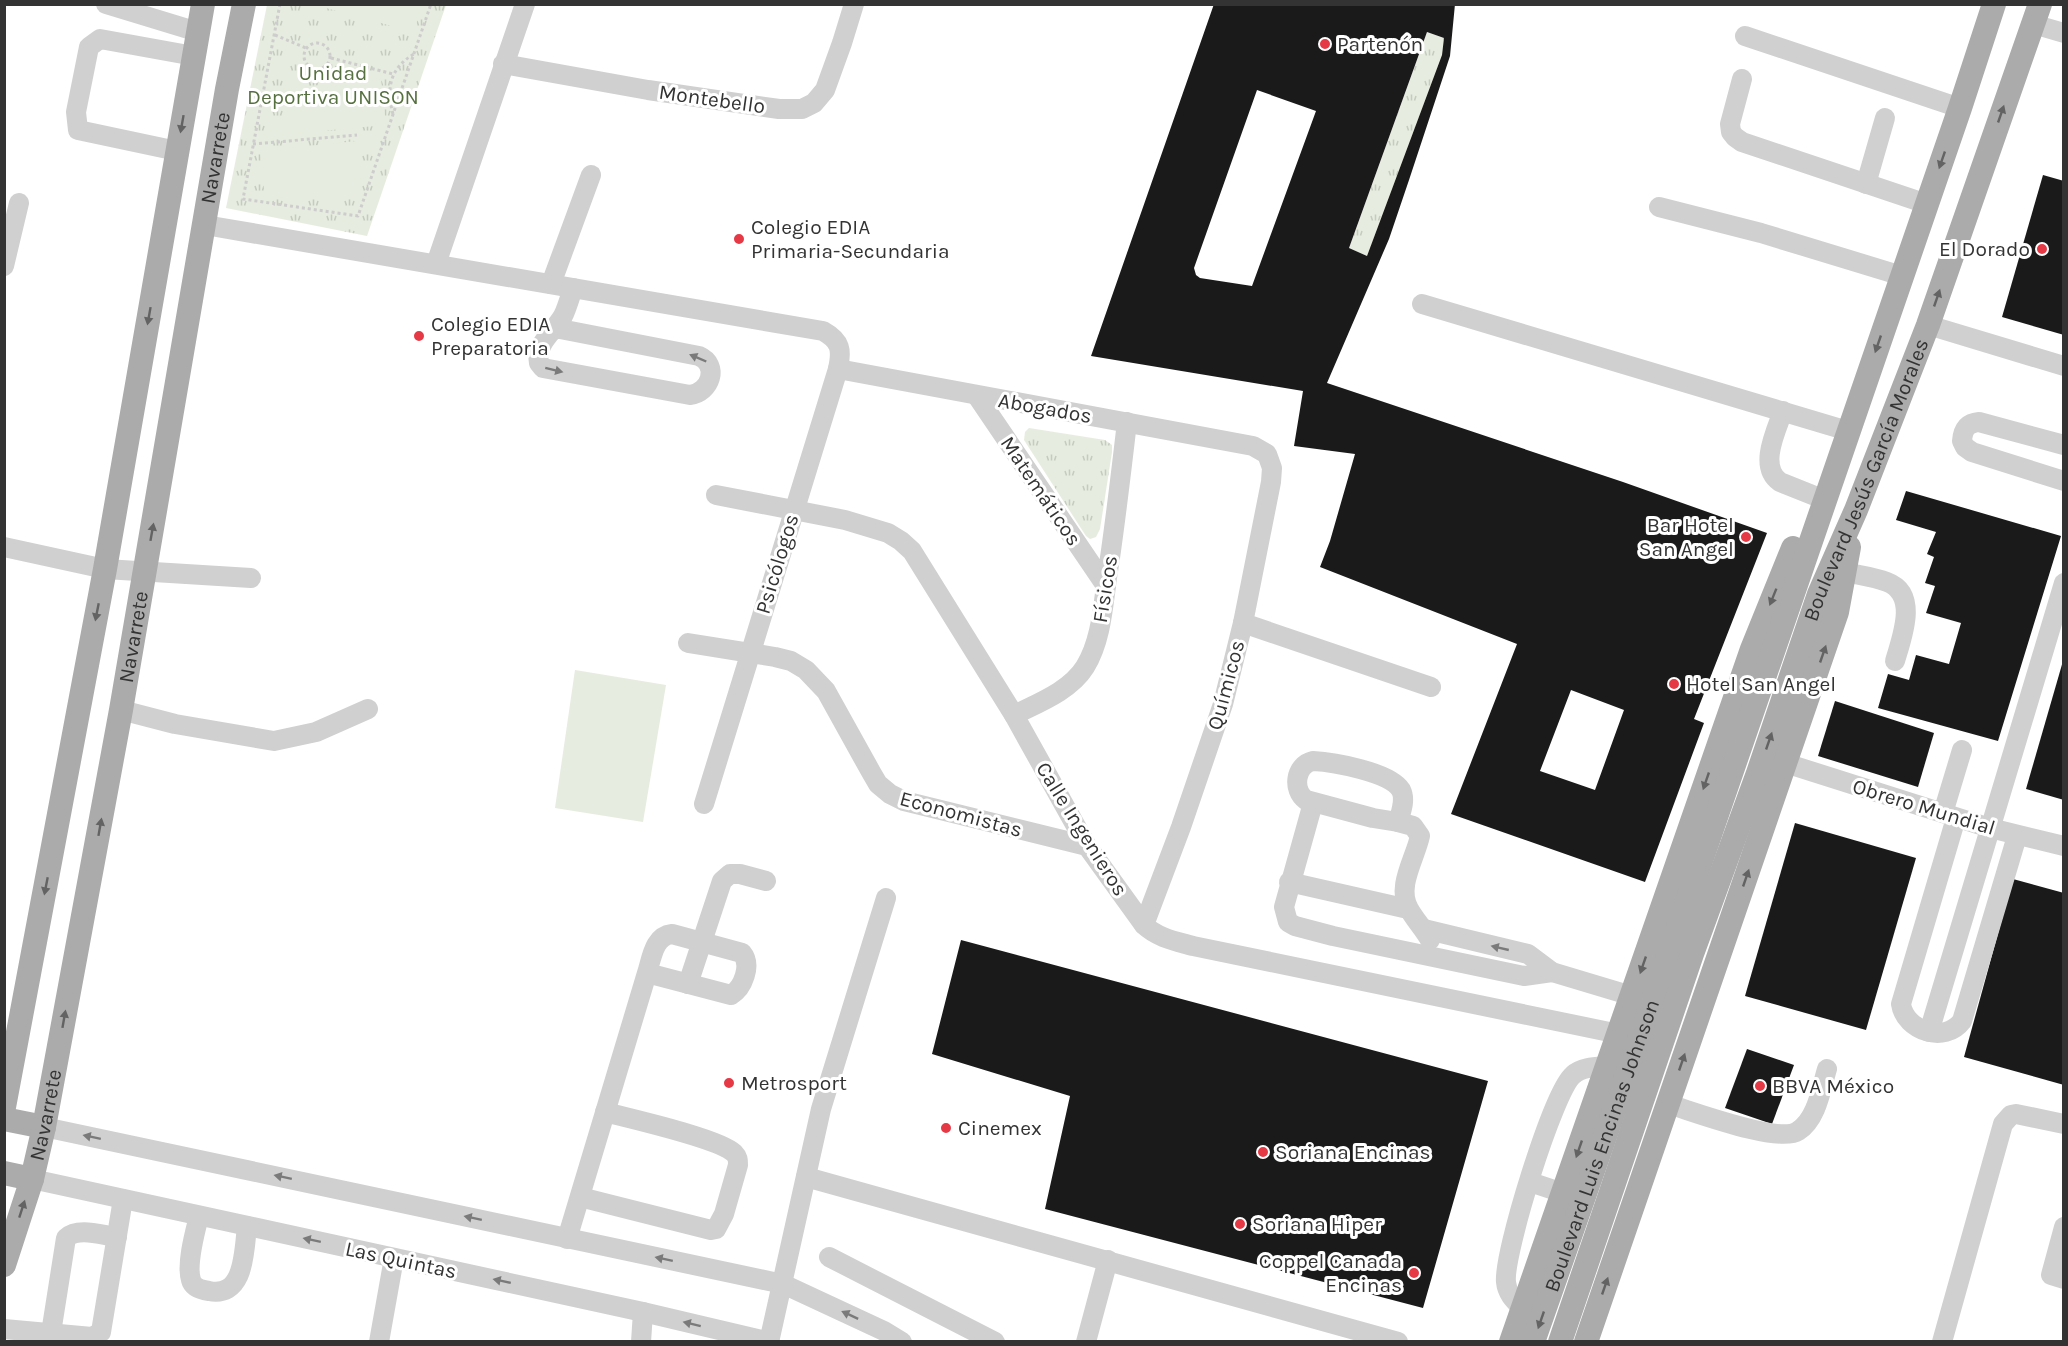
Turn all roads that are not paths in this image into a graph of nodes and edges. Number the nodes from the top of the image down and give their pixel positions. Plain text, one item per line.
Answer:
1 (106, 4) edge
2 (203, 4) edge
3 (244, 4) edge
4 (525, 4) edge
5 (854, 4) edge
6 (1994, 4) edge
7 (2036, 14) edge
8 (198, 32) junction
9 (2064, 33) edge
10 (1745, 36) dead end
11 (194, 56) junction
12 (503, 64) junction
13 (1742, 79) dead end
14 (189, 84) junction
15 (227, 89) junction
16 (1960, 108) junction
17 (1885, 118) dead end
18 (177, 151) junction
19 (591, 175) dead end
20 (1866, 184) junction
21 (19, 202) dead end
22 (1927, 204) junction
23 (1659, 207) dead end
24 (205, 225) junction
25 (436, 264) junction
26 (4, 266) edge
27 (1902, 276) junction
28 (551, 284) junction
29 (573, 288) junction
30 (1422, 304) dead end
31 (1928, 325) junction
32 (555, 328) junction
33 (2064, 366) edge
34 (838, 369) junction
35 (977, 396) junction
36 (1783, 411) junction
37 (1127, 423) junction
38 (1845, 440) junction
39 (2064, 445) edge
40 (1253, 446) joint
41 (2064, 481) edge
42 (716, 495) dead end
43 (1821, 498) junction
44 (794, 509) junction
45 (4, 547) edge
46 (105, 569) junction
47 (1837, 570) junction
48 (145, 572) junction
49 (251, 578) dead end
50 (2064, 583) edge
51 (1106, 586) junction
52 (1243, 623) junction
53 (688, 643) dead end
54 (751, 653) junction
55 (1895, 661) dead end
56 (1431, 687) dead end
57 (368, 709) dead end
58 (121, 710) junction
59 (1014, 715) junction
60 (1962, 750) dead end
61 (1785, 763) junction
62 (1313, 803) junction
63 (704, 804) dead end
64 (1950, 815) junction
65 (1398, 822) junction
66 (1990, 828) junction
67 (2018, 836) junction
68 (1088, 846) junction
69 (2064, 846) edge
70 (766, 881) dead end
71 (1289, 882) junction
72 (886, 898) dead end
73 (1408, 909) junction
74 (1144, 925) junction
75 (1424, 929) junction
76 (702, 942) junction
77 (1682, 951) junction
78 (1434, 957) junction
79 (1552, 972) junction
80 (646, 973) junction
81 (688, 984) junction
82 (1632, 996) junction
83 (1929, 1032) junction
84 (1619, 1034) junction
85 (1608, 1066) junction
86 (1827, 1069) dead end
87 (1668, 1104) junction
88 (4, 1107) edge
89 (605, 1112) junction
90 (4, 1119) edge
91 (2064, 1124) edge
92 (44, 1127) junction
93 (4, 1173) edge
94 (806, 1177) junction
95 (32, 1179) junction
96 (1530, 1182) junction
97 (1563, 1193) junction
98 (580, 1197) junction
99 (123, 1199) junction
100 (199, 1216) junction
101 (247, 1226) junction
102 (2064, 1227) edge
103 (117, 1237) junction
104 (567, 1239) junction
105 (829, 1257) dead end
106 (394, 1258) junction
107 (1108, 1260) junction
108 (4, 1265) edge
109 (2064, 1279) edge
110 (783, 1284) junction
111 (1523, 1309) junction
112 (643, 1312) junction
113 (4, 1329) edge
114 (51, 1333) junction
115 (735, 1338) edge
116 (379, 1341) edge
117 (641, 1341) edge
118 (770, 1341) edge
119 (902, 1341) edge
120 (995, 1341) edge
121 (1086, 1341) edge
122 (1398, 1341) edge
123 (1511, 1341) edge
124 (1533, 1341) edge
125 (1560, 1341) edge
126 (1586, 1341) edge
127 (1942, 1341) edge

1 - 8 street
2 - 8 main road, Navarrete
3 - 15 main road, Navarrete
4 - 12 street
5 - 12 street, Montebello
6 - 16 main road, Boulevard Jesús García Morales
7 - 9 street
31 -> 7 main road, Boulevard Jesús García Morales
8 - 11 main road, Navarrete
10 - 16 street
11 - 14 main road, Navarrete
11 - 18 street
12 - 25 street
13 - 20 street
14 - 15 main road
14 -> 18 main road, Navarrete
15 - 24 main road, Navarrete
16 -> 22 main road, Boulevard Jesús García Morales
17 - 20 street
18 -> 46 main road, Navarrete
19 - 28 street
20 - 22 street
21 - 26 street
22 - 27 main road, Boulevard Jesús García Morales
23 - 27 street
24 - 25 street
48 -> 24 main road, Navarrete
25 - 28 street
27 -> 38 main road, Boulevard Jesús García Morales
28 - 29 street
29 - 32 street
29 - 34 street, Psicólogos
30 - 36 street
31 - 33 street
31 - 47 main road, Boulevard Jesús García Morales
32 -> 32 street
34 - 35 street, Abogados
34 - 44 street, Psicólogos
35 - 37 street, Abogados
35 - 51 street, Matemáticos
36 - 38 street
36 - 43 street
37 - 40 street, Abogados
37 - 51 street, Físicos
38 - 43 main road, Boulevard Jesús García Morales
39 - 41 street
40 - 52 street, Químicos
42 - 44 street, Calle Ingenieros
43 - 77 main road, Boulevard Jesús García Morales
43 -> 82 main road
44 - 54 street, Psicólogos
44 - 59 street, Calle Ingenieros
45 - 46 street
46 - 48 street
46 -> 88 main road, Navarrete
47 - 55 street
61 -> 47 main road
77 -> 47 main road, Boulevard Jesús García Morales
48 - 49 street
48 - 58 main road, Navarrete
50 - 66 street
51 - 59 street, Físicos
52 - 56 street
52 - 74 street, Químicos
53 - 54 street, Economistas
54 - 63 street, Psicólogos
54 - 68 street, Economistas
57 - 58 street
92 -> 58 main road, Navarrete
59 - 68 street, Calle Ingenieros
60 - 64 street
61 - 64 street, Obrero Mundial
87 -> 61 main road
62 - 65 street
62 - 65 street
62 - 71 street
64 - 66 street, Obrero Mundial
64 - 83 street
65 - 73 street
66 - 67 street, Obrero Mundial
66 - 83 street
67 - 69 street, Obrero Mundial
67 - 83 street
68 - 74 street, Calle Ingenieros
70 - 76 street
71 - 73 street
71 - 78 street
72 - 94 street
73 - 75 street
74 - 84 street, Calle Ingenieros
75 - 78 street
79 -> 75 street
76 - 80 street
76 - 81 street
76 - 81 street
77 -> 124 main road, Boulevard Luis Encinas Johnson
77 - 125 main road, Boulevard Luis Encinas Johnson
78 - 79 street
79 - 82 street
80 - 81 street
80 - 89 street
82 - 84 main road
84 - 85 main road
85 - 96 street
85 -> 97 main road
86 - 87 street
126 -> 87 main road
89 - 98 street
89 - 98 street
90 - 92 main road
91 - 127 street
92 - 95 main road, Navarrete
104 -> 92 street
93 - 95 main road
94 - 107 street
94 - 110 street
95 - 99 street, Las Quintas
108 -> 95 main road, Navarrete
96 - 97 street
96 - 111 street
97 - 111 main road
98 - 104 street
99 - 100 street, Las Quintas
99 - 103 street
100 - 101 street, Las Quintas
100 - 101 street
106 -> 101 street, Las Quintas
102 - 109 street
103 - 114 street
103 - 114 street
110 -> 104 street
105 - 120 street
112 -> 106 street, Las Quintas
106 - 116 street
107 - 121 street
107 - 122 street
110 - 118 street
119 -> 110 street
111 - 123 main road
115 -> 112 street, Las Quintas
112 - 117 street
113 - 114 street
115 - 118 street, Las Quintas

